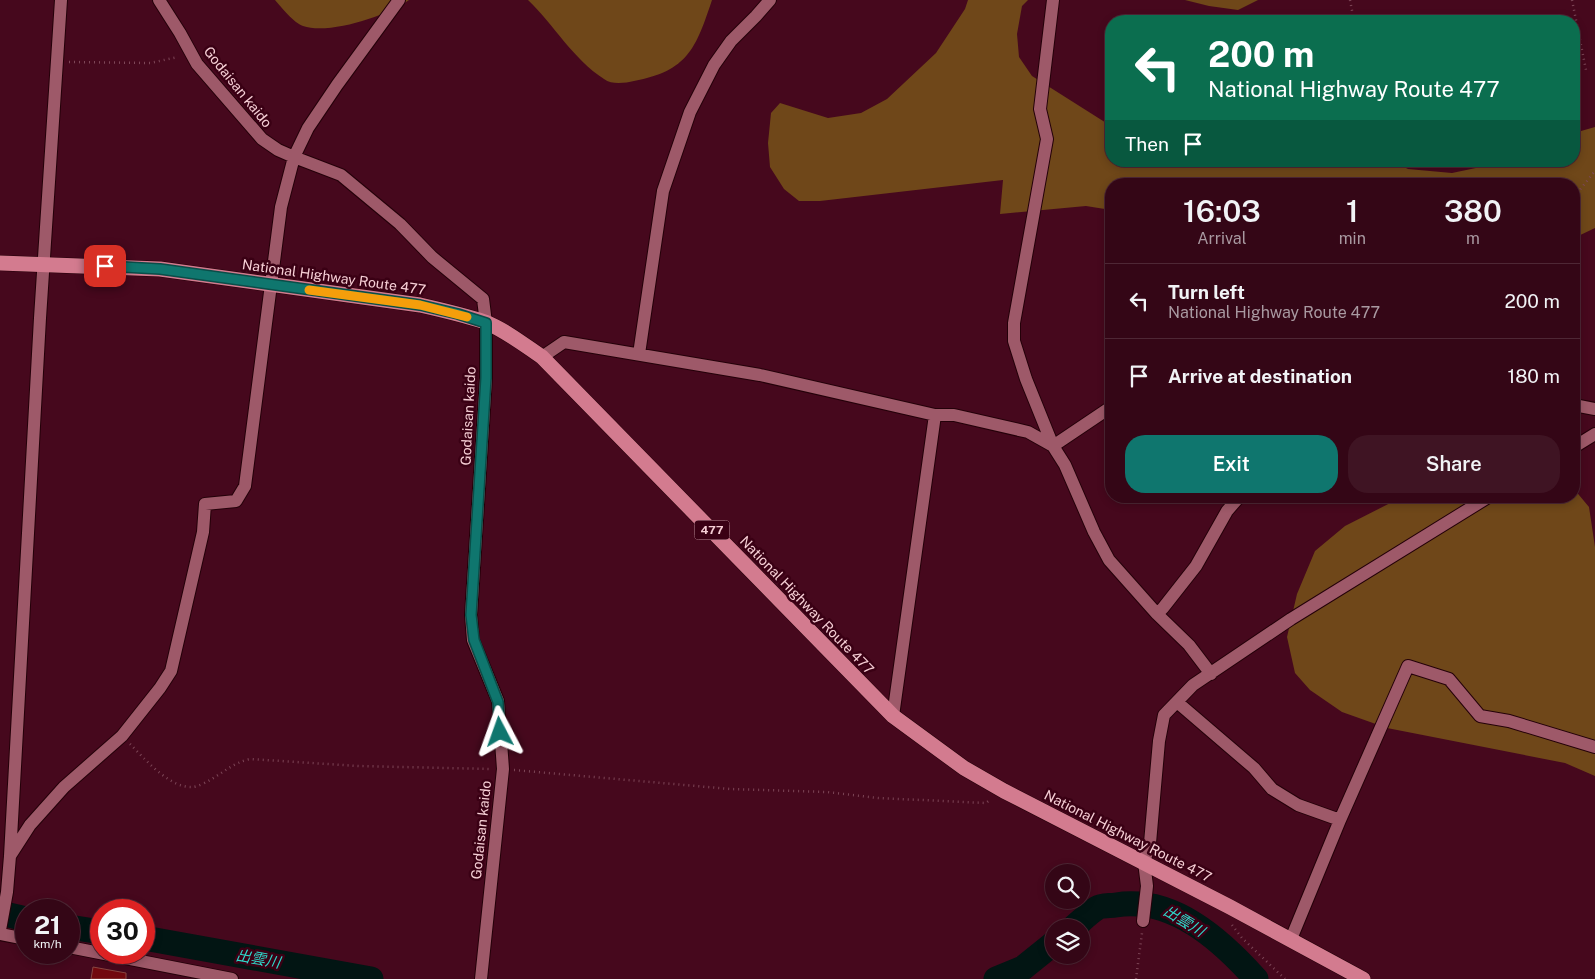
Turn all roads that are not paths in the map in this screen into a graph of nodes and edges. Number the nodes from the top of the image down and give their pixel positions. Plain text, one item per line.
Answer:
1 (61, 0) edge
2 (159, 0) edge
3 (399, 0) edge
4 (770, 0) edge
5 (1053, 0) edge
6 (294, 157) junction
7 (0, 263) edge
8 (44, 264) junction
9 (270, 284) junction
10 (486, 323) junction
11 (639, 354) junction
12 (542, 357) junction
13 (1580, 406) edge
14 (1595, 409) edge
15 (1105, 411) edge
16 (935, 415) junction
17 (1595, 434) edge
18 (1580, 443) edge
19 (1053, 446) junction
20 (1234, 503) edge
21 (1479, 503) edge
22 (1157, 614) junction
23 (1212, 674) junction
24 (1177, 702) junction
25 (894, 716) junction
26 (1595, 747) edge
27 (1340, 820) junction
28 (10, 856) junction
29 (1144, 862) junction
30 (1143, 921) road end
31 (0, 929) edge
32 (15, 935) edge
33 (1291, 939) junction
34 (80, 949) edge
35 (232, 979) edge
36 (481, 979) edge
37 (1363, 979) edge

1 - 8 street
2 - 6 street, Godaisan kaido
3 - 6 street
4 - 11 street
5 - 19 street
6 - 9 street
6 - 10 street, Godaisan kaido
7 - 8 highway, National Highway Route 477 / 477
8 - 9 highway, National Highway Route 477 / 477
8 - 28 street
9 - 10 highway, National Highway Route 477 / 477
9 - 28 street
10 - 12 highway, National Highway Route 477 / 477
10 - 36 street, Godaisan kaido
11 - 12 street
11 - 16 street
12 - 25 highway, National Highway Route 477 / 477
13 - 14 street
15 - 19 street
16 - 19 street
16 - 25 street
17 - 18 street
19 - 22 street
20 - 22 street
21 - 23 street
22 - 23 street
23 - 24 street
24 - 27 street
24 - 29 street
25 - 29 highway, National Highway Route 477 / 477
26 - 27 street
27 - 33 street
28 - 31 street
29 - 30 street
29 - 33 highway, National Highway Route 477 / 477
31 - 32 street
33 - 37 highway, National Highway Route 477 / 477
34 - 35 street

